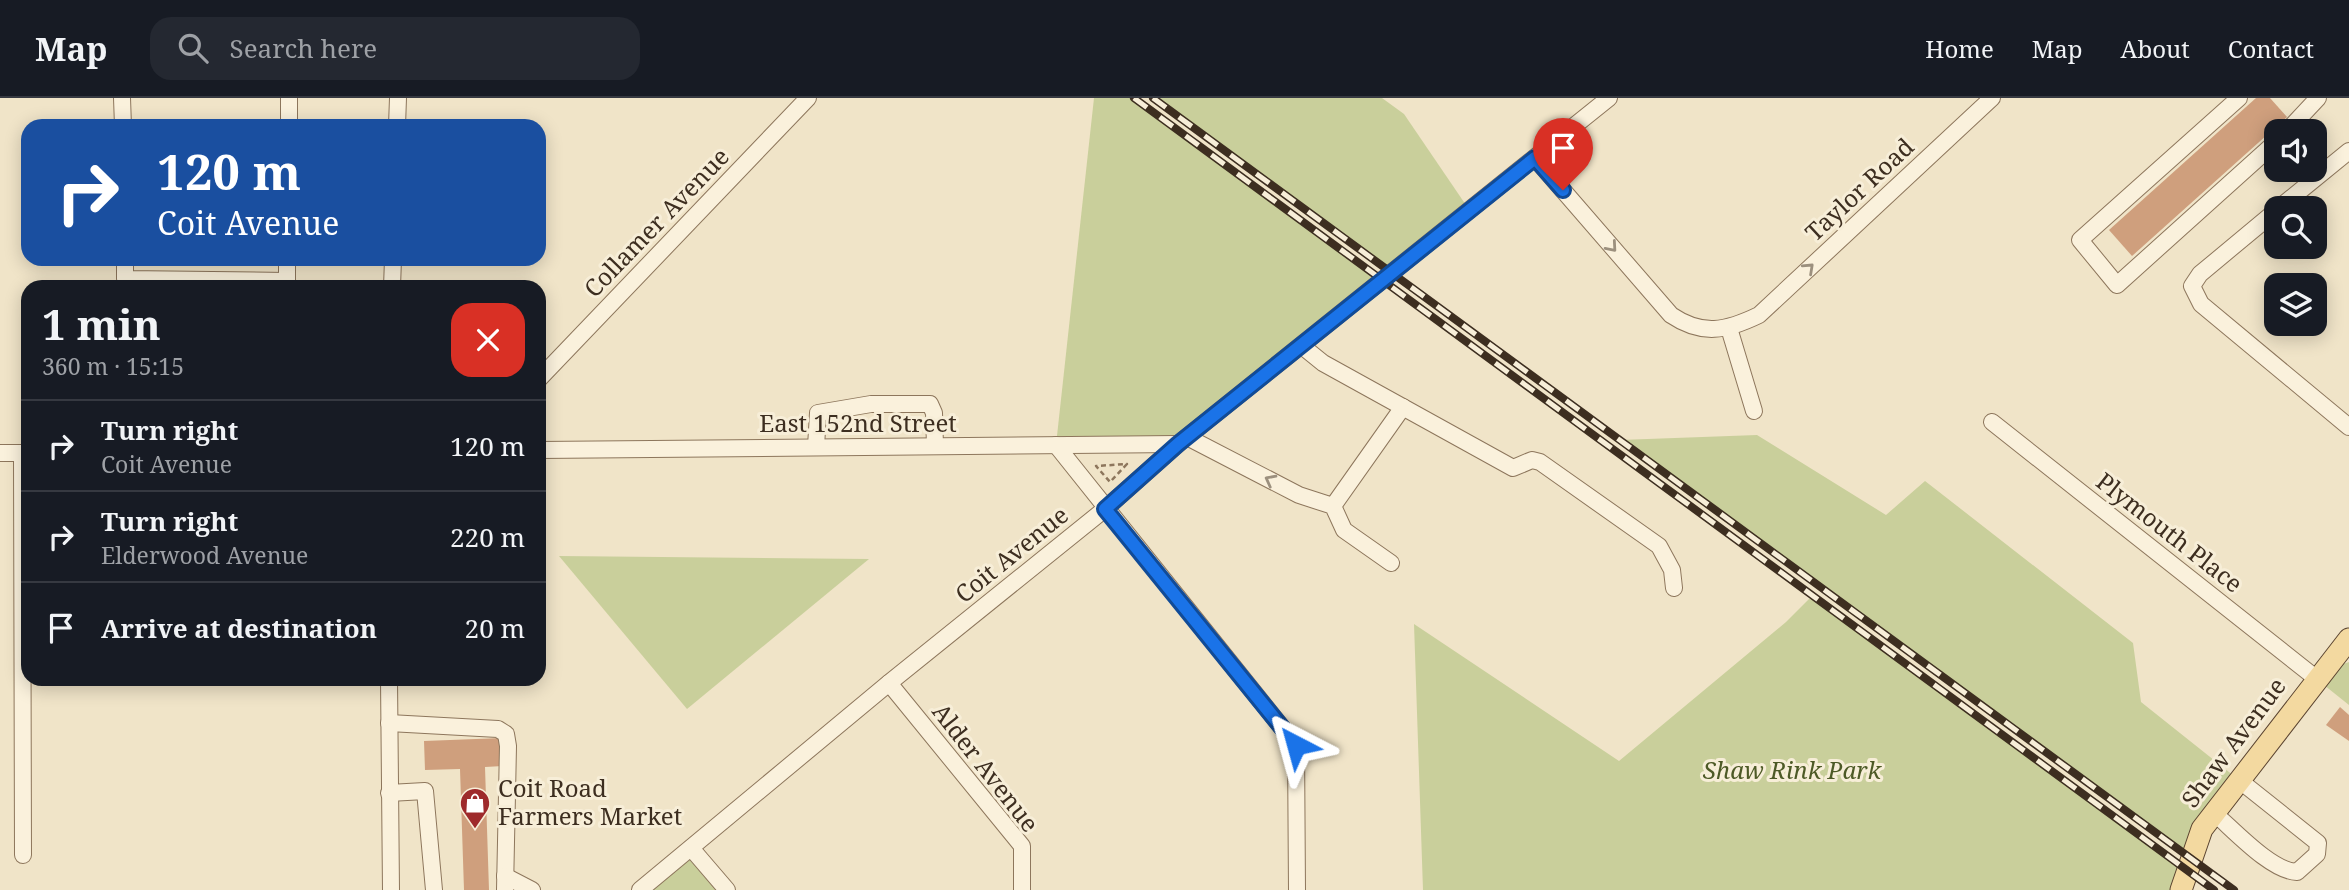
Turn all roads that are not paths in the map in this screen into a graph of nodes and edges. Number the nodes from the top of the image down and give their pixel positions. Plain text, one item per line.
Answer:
1 (122, 98) edge
2 (289, 98) edge
3 (398, 98) edge
4 (808, 98) edge
5 (1609, 98) edge
6 (1992, 98) edge
7 (2239, 98) edge
8 (2318, 98) edge
9 (123, 119) edge
10 (289, 119) edge
11 (397, 119) edge
12 (2298, 119) edge
13 (2349, 150) edge
14 (2264, 153) edge
15 (1535, 158) junction
16 (2294, 196) edge
17 (2264, 221) edge
18 (125, 266) edge
19 (145, 280) edge
20 (1729, 328) junction
21 (1302, 346) junction
22 (546, 372) edge
23 (1403, 407) junction
24 (1754, 411) dead end
25 (1992, 422) dead end
26 (2349, 427) edge
27 (1182, 440) junction
28 (1056, 445) junction
29 (935, 446) junction
30 (816, 447) junction
31 (546, 450) edge
32 (0, 453) edge
33 (21, 453) edge
34 (1333, 506) junction
35 (1105, 509) junction
36 (1391, 563) dead end
37 (1674, 588) dead end
38 (2348, 643) edge
39 (2317, 679) junction
40 (889, 683) junction
41 (24, 686) edge
42 (389, 686) edge
43 (389, 723) junction
44 (2239, 780) junction
45 (389, 793) junction
46 (2214, 813) junction
47 (691, 848) junction
48 (23, 855) dead end
49 (505, 883) edge
50 (391, 890) edge
51 (433, 890) edge
52 (532, 890) edge
53 (640, 890) edge
54 (727, 890) edge
55 (1022, 890) edge
56 (1297, 890) edge
57 (2181, 890) edge

1 - 9 street
2 - 10 street
3 - 11 street
4 - 22 street, Collamer Avenue
5 - 15 street, Coit Avenue
20 -> 6 street, Taylor Road
7 - 14 street
8 - 12 street
13 - 16 street
15 -> 20 street
15 - 21 street, Coit Avenue
17 - 26 street
18 - 19 street
20 - 24 street
21 - 23 street
21 - 27 street, Coit Avenue
23 - 34 street
23 - 37 street
25 - 39 street, Plymouth Place
27 - 28 street, East 152nd Street
34 -> 27 street
27 - 35 street, Coit Avenue
28 - 29 street, East 152nd Street
28 - 35 street
29 - 30 street, East 152nd Street
29 - 30 street
30 - 31 street, East 152nd Street
32 - 33 street
34 - 36 street
35 - 40 street, Coit Avenue
35 - 56 street
38 - 39 main road, Shaw Avenue
39 - 44 main road, Shaw Avenue
40 - 47 street, Coit Avenue
40 - 55 street, Alder Avenue
41 - 48 street
42 - 43 street
43 - 45 street
43 - 49 street
44 - 46 main road, Shaw Avenue
44 - 46 street
45 - 50 street
45 - 51 street
46 - 57 main road, Shaw Avenue
47 - 53 street, Coit Avenue
47 - 54 street
49 - 52 street

